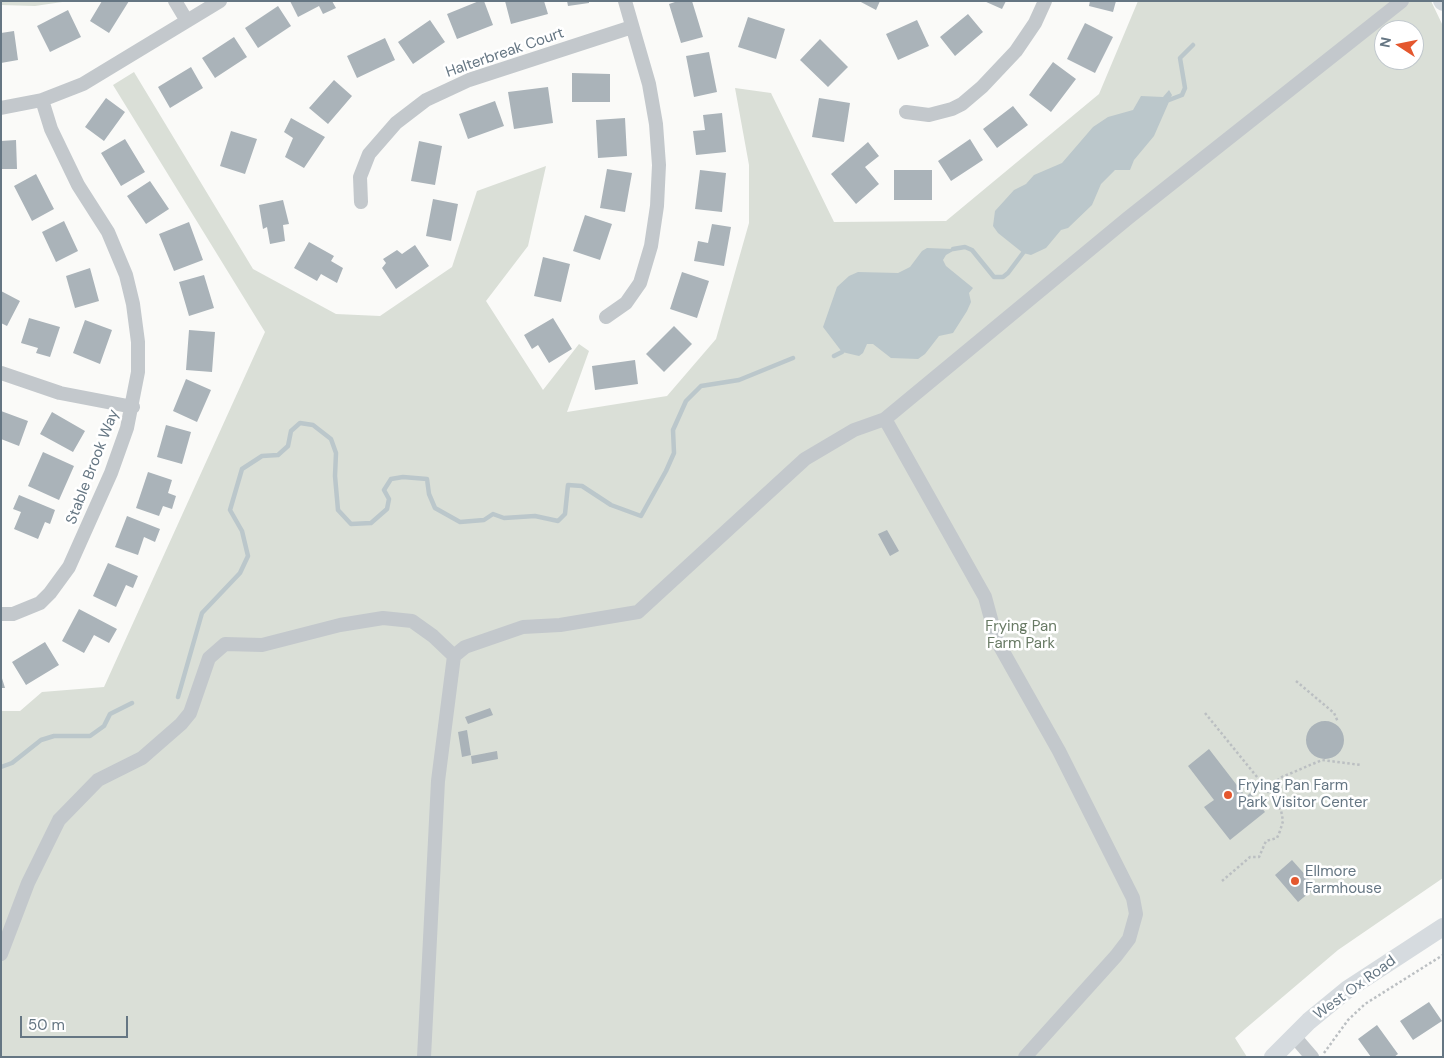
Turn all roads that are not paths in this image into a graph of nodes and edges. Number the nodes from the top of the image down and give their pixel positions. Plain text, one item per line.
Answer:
1 (175, 1) edge
2 (220, 1) edge
3 (625, 1) edge
4 (1045, 1) edge
5 (1402, 1) edge
6 (187, 21) junction
7 (632, 27) junction
8 (42, 100) junction
9 (1, 108) edge
10 (906, 112) dead end
11 (361, 202) dead end
12 (606, 317) dead end
13 (1, 373) edge
14 (133, 407) junction
15 (885, 419) junction
16 (1, 614) edge
17 (454, 656) junction
18 (1443, 927) edge
19 (1, 954) edge
20 (1293, 1035) junction
21 (424, 1057) edge
22 (1025, 1057) edge
23 (1273, 1057) edge
24 (1312, 1057) edge

1 - 6 street
2 - 6 street
3 - 7 street
4 - 10 street
5 - 15 street
6 - 8 street
7 - 11 street, Halterbreak Court
7 - 12 street
8 - 9 street
8 - 14 street, Stable Brook Way
13 - 14 street
14 - 16 street, Stable Brook Way
15 - 17 street
15 - 22 street
17 - 19 street
17 - 21 street
18 - 20 main road, West Ox Road
20 - 23 main road, West Ox Road
20 - 24 street

